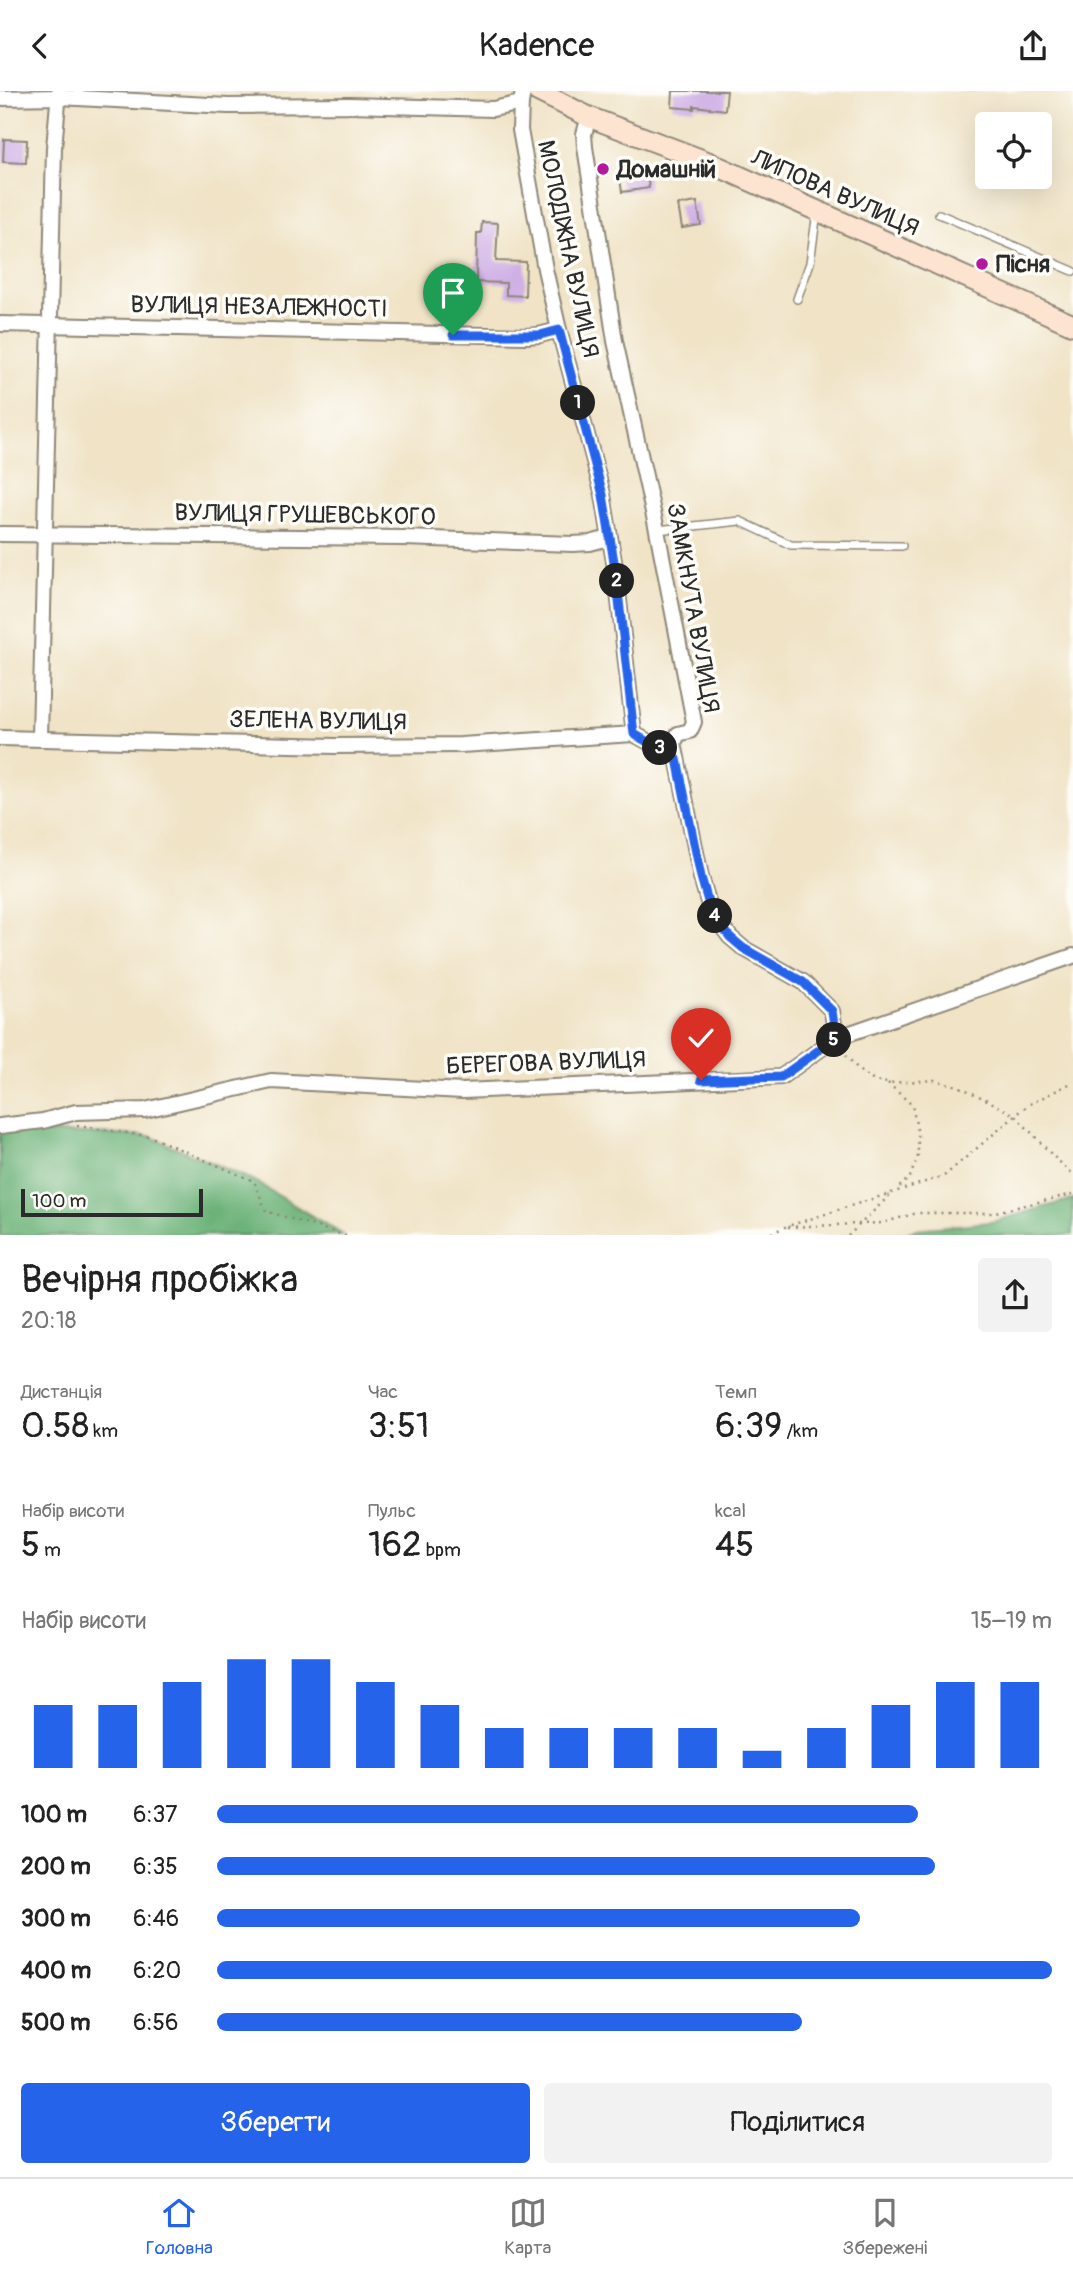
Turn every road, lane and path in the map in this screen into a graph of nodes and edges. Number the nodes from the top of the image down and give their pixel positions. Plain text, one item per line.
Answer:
1 (59, 94) edge
2 (527, 95) edge
3 (0, 98) edge
4 (589, 117) junction
5 (817, 212) junction
6 (939, 214) dead end
7 (1073, 271) edge
8 (797, 299) dead end
9 (0, 324) edge
10 (50, 325) junction
11 (1073, 325) edge
12 (559, 330) junction
13 (657, 530) junction
14 (0, 534) edge
15 (45, 535) junction
16 (609, 538) junction
17 (902, 546) dead end
18 (634, 734) junction
19 (40, 738) junction
20 (0, 739) edge
21 (677, 759) junction
22 (1073, 956) edge
23 (836, 1038) junction
24 (1073, 1082) edge
25 (888, 1083) junction
26 (1015, 1115) junction
27 (69, 1125) dead end
28 (0, 1126) edge
29 (1073, 1174) edge
30 (894, 1192) junction
31 (1073, 1194) edge
32 (859, 1224) junction
33 (785, 1227) junction
34 (346, 1235) edge
35 (765, 1235) edge
36 (848, 1235) edge

1 - 2 street
1 - 3 street
1 - 10 street
2 - 4 street, ЛИПОВА ВУЛИЦЯ
2 - 12 street, МОЛОДІЖНА ВУЛИЦЯ
4 - 5 street, ЛИПОВА ВУЛИЦЯ
4 - 13 street, ЗАМКНУТА ВУЛИЦЯ
5 - 8 lane
5 - 11 street, ЛИПОВА ВУЛИЦЯ
6 - 7 lane
9 - 10 street, ВУЛИЦЯ НЕЗАЛЕЖНОСТІ
10 - 12 street, ВУЛИЦЯ НЕЗАЛЕЖНОСТІ
10 - 15 street
12 - 16 street, МОЛОДІЖНА ВУЛИЦЯ
13 - 17 lane
13 - 21 street, ЗАМКНУТА ВУЛИЦЯ
14 - 15 street, ВУЛИЦЯ ГРУШЕВСЬКОГО
15 - 16 street, ВУЛИЦЯ ГРУШЕВСЬКОГО
15 - 19 street
16 - 18 street, МОЛОДІЖНА ВУЛИЦЯ
18 - 19 street, ЗЕЛЕНА ВУЛИЦЯ
18 - 21 street
19 - 20 street, ЗЕЛЕНА ВУЛИЦЯ
21 - 23 street, ЗАМКНУТА ВУЛИЦЯ
22 - 23 street, БЕРЕГОВА ВУЛИЦЯ
23 - 25 path
23 - 28 street, БЕРЕГОВА ВУЛИЦЯ
24 - 26 path
25 - 26 path
25 - 30 path
26 - 29 path
26 - 30 path
27 - 34 path
30 - 32 path
30 - 33 path
31 - 32 path
32 - 33 path
32 - 36 path
33 - 35 path

